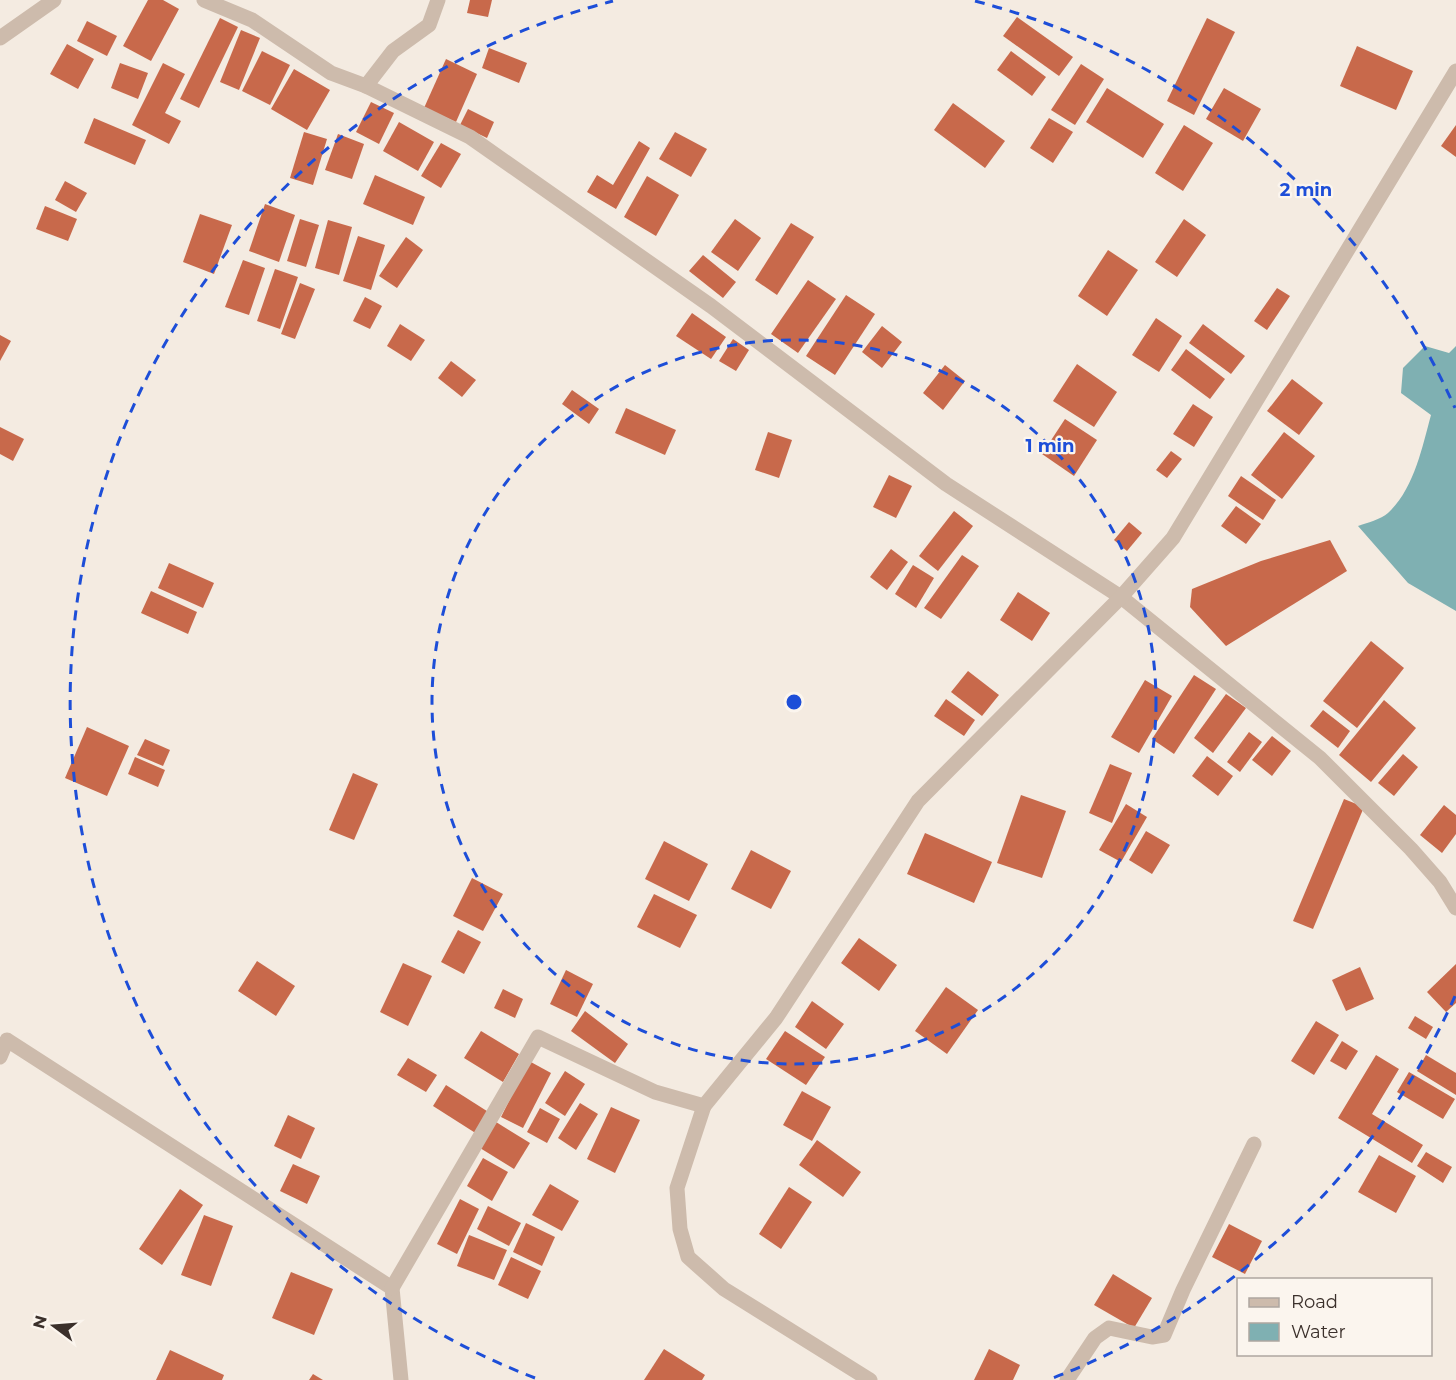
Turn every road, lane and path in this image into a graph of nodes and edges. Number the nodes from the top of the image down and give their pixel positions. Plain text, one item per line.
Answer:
1 (54, 0) edge
2 (204, 0) edge
3 (438, 0) edge
4 (0, 38) edge
5 (1456, 71) edge
6 (366, 86) junction
7 (1121, 597) junction
8 (1456, 908) edge
9 (0, 1057) edge
10 (704, 1106) junction
11 (1254, 1144) dead end
12 (392, 1288) junction
13 (401, 1380) edge
14 (870, 1380) edge
15 (1067, 1380) edge

1 - 4 street
2 - 6 street
3 - 6 street
5 - 7 street
6 - 7 street
7 - 8 street
7 - 10 street
9 - 12 street
10 - 12 street
10 - 14 street
11 - 15 street
12 - 13 street

